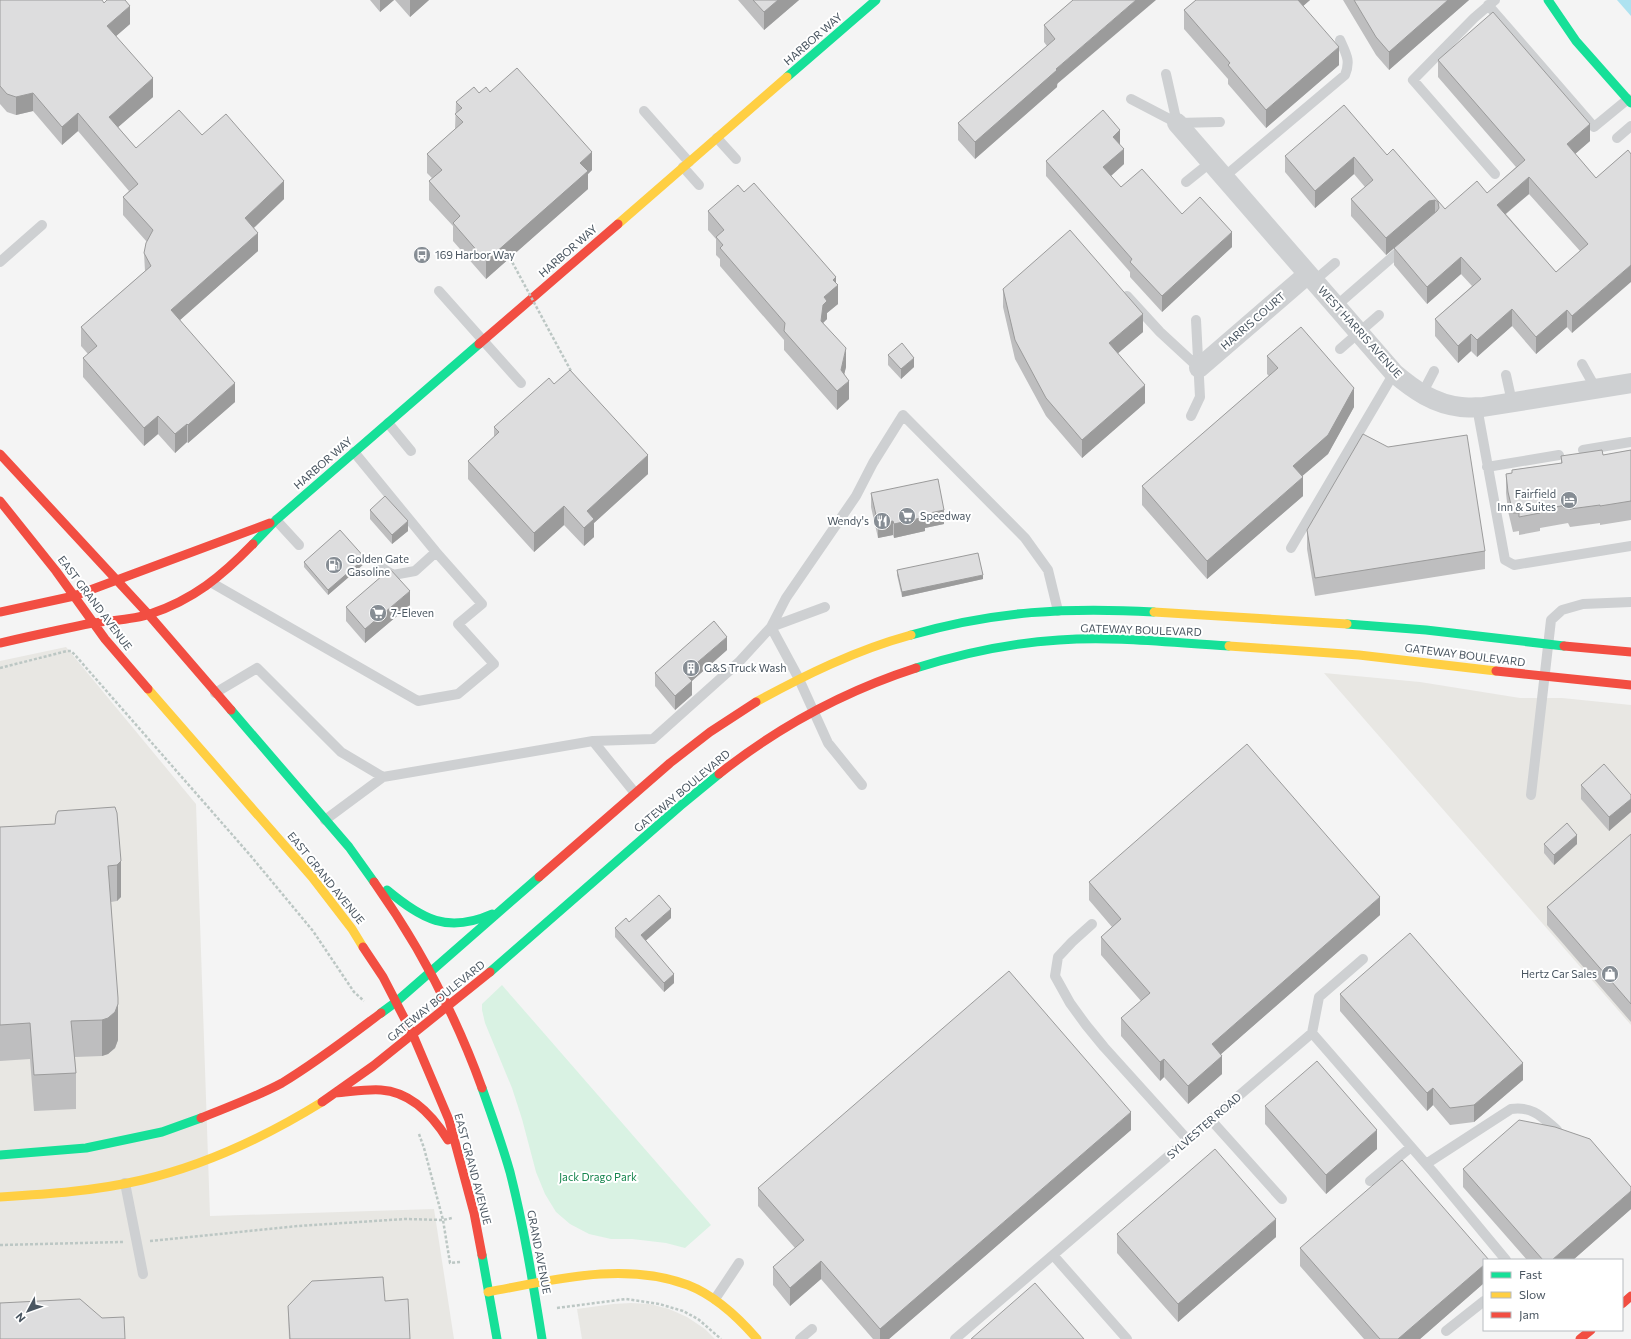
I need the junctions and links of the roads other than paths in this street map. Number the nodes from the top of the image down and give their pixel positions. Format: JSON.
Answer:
{"nodes":[{"id":1,"x":876,"y":0,"type":"edge"},
{"id":2,"x":1548,"y":0,"type":"edge"},
{"id":3,"x":1492,"y":3,"type":"edge"},
{"id":4,"x":1340,"y":40,"type":"dead end"},
{"id":5,"x":1166,"y":74,"type":"dead end"},
{"id":6,"x":1131,"y":99,"type":"dead end"},
{"id":7,"x":1629,"y":101,"type":"edge"},
{"id":8,"x":644,"y":111,"type":"dead end"},
{"id":9,"x":1220,"y":122,"type":"dead end"},
{"id":10,"x":1177,"y":124,"type":"junction"},
{"id":11,"x":1631,"y":126,"type":"edge"},
{"id":12,"x":717,"y":138,"type":"junction"},
{"id":13,"x":1617,"y":138,"type":"dead end"},
{"id":14,"x":736,"y":159,"type":"dead end"},
{"id":15,"x":1211,"y":162,"type":"junction"},
{"id":16,"x":686,"y":165,"type":"junction"},
{"id":17,"x":1495,"y":174,"type":"dead end"},
{"id":18,"x":1224,"y":177,"type":"junction"},
{"id":19,"x":1186,"y":182,"type":"dead end"},
{"id":20,"x":699,"y":185,"type":"dead end"},
{"id":21,"x":42,"y":225,"type":"dead end"},
{"id":22,"x":1414,"y":239,"type":"edge"},
{"id":23,"x":0,"y":262,"type":"edge"},
{"id":24,"x":1335,"y":263,"type":"dead end"},
{"id":25,"x":1311,"y":277,"type":"junction"},
{"id":26,"x":1118,"y":286,"type":"edge"},
{"id":27,"x":439,"y":291,"type":"dead end"},
{"id":28,"x":1336,"y":306,"type":"junction"},
{"id":29,"x":1379,"y":315,"type":"dead end"},
{"id":30,"x":1196,"y":320,"type":"dead end"},
{"id":31,"x":1359,"y":332,"type":"junction"},
{"id":32,"x":483,"y":341,"type":"junction"},
{"id":33,"x":1340,"y":349,"type":"dead end"},
{"id":34,"x":1582,"y":364,"type":"dead end"},
{"id":35,"x":1199,"y":368,"type":"junction"},
{"id":36,"x":1434,"y":371,"type":"dead end"},
{"id":37,"x":1394,"y":373,"type":"junction"},
{"id":38,"x":1506,"y":375,"type":"dead end"},
{"id":39,"x":521,"y":383,"type":"dead end"},
{"id":40,"x":1631,"y":383,"type":"edge"},
{"id":41,"x":1596,"y":389,"type":"junction"},
{"id":42,"x":1422,"y":394,"type":"junction"},
{"id":43,"x":1512,"y":402,"type":"junction"},
{"id":44,"x":1476,"y":407,"type":"junction"},
{"id":45,"x":1191,"y":416,"type":"dead end"},
{"id":46,"x":388,"y":423,"type":"junction"},
{"id":47,"x":1631,"y":442,"type":"edge"},
{"id":48,"x":1584,"y":450,"type":"dead end"},
{"id":49,"x":412,"y":451,"type":"dead end"},
{"id":50,"x":354,"y":452,"type":"junction"},
{"id":51,"x":0,"y":454,"type":"edge"},
{"id":52,"x":1559,"y":454,"type":"dead end"},
{"id":53,"x":1488,"y":467,"type":"junction"},
{"id":54,"x":0,"y":501,"type":"edge"},
{"id":55,"x":276,"y":520,"type":"junction"},
{"id":56,"x":299,"y":545,"type":"dead end"},
{"id":57,"x":1631,"y":546,"type":"edge"},
{"id":58,"x":1291,"y":548,"type":"dead end"},
{"id":59,"x":436,"y":552,"type":"junction"},
{"id":60,"x":379,"y":566,"type":"dead end"},
{"id":61,"x":117,"y":580,"type":"junction"},
{"id":62,"x":212,"y":583,"type":"junction"},
{"id":63,"x":74,"y":596,"type":"junction"},
{"id":64,"x":1631,"y":602,"type":"edge"},
{"id":65,"x":825,"y":607,"type":"dead end"},
{"id":66,"x":1058,"y":611,"type":"junction"},
{"id":67,"x":0,"y":612,"type":"edge"},
{"id":68,"x":149,"y":615,"type":"junction"},
{"id":69,"x":94,"y":623,"type":"junction"},
{"id":70,"x":771,"y":627,"type":"junction"},
{"id":71,"x":0,"y":643,"type":"edge"},
{"id":72,"x":1548,"y":644,"type":"junction"},
{"id":73,"x":1631,"y":652,"type":"edge"},
{"id":74,"x":798,"y":677,"type":"junction"},
{"id":75,"x":1545,"y":678,"type":"junction"},
{"id":76,"x":1631,"y":685,"type":"edge"},
{"id":77,"x":216,"y":693,"type":"junction"},
{"id":78,"x":813,"y":712,"type":"junction"},
{"id":79,"x":593,"y":742,"type":"junction"},
{"id":80,"x":383,"y":777,"type":"junction"},
{"id":81,"x":862,"y":785,"type":"dead end"},
{"id":82,"x":635,"y":793,"type":"junction"},
{"id":83,"x":1531,"y":795,"type":"dead end"},
{"id":84,"x":325,"y":820,"type":"junction"},
{"id":85,"x":370,"y":875,"type":"junction"},
{"id":86,"x":510,"y":902,"type":"junction"},
{"id":87,"x":1092,"y":924,"type":"dead end"},
{"id":88,"x":1363,"y":959,"type":"dead end"},
{"id":89,"x":429,"y":974,"type":"junction"},
{"id":90,"x":396,"y":1002,"type":"junction"},
{"id":91,"x":447,"y":1009,"type":"junction"},
{"id":92,"x":1312,"y":1033,"type":"junction"},
{"id":93,"x":414,"y":1035,"type":"junction"},
{"id":94,"x":335,"y":1093,"type":"junction"},
{"id":95,"x":1211,"y":1120,"type":"junction"},
{"id":96,"x":1557,"y":1130,"type":"edge"},
{"id":97,"x":1188,"y":1140,"type":"junction"},
{"id":98,"x":1411,"y":1146,"type":"junction"},
{"id":99,"x":0,"y":1155,"type":"edge"},
{"id":100,"x":460,"y":1162,"type":"junction"},
{"id":101,"x":1426,"y":1164,"type":"junction"},
{"id":102,"x":1370,"y":1181,"type":"dead end"},
{"id":103,"x":125,"y":1184,"type":"junction"},
{"id":104,"x":0,"y":1198,"type":"edge"},
{"id":105,"x":1282,"y":1199,"type":"dead end"},
{"id":106,"x":1054,"y":1255,"type":"junction"},
{"id":107,"x":1505,"y":1259,"type":"edge"},
{"id":108,"x":739,"y":1263,"type":"dead end"},
{"id":109,"x":143,"y":1274,"type":"dead end"},
{"id":110,"x":534,"y":1285,"type":"junction"},
{"id":111,"x":488,"y":1292,"type":"junction"},
{"id":112,"x":1631,"y":1296,"type":"edge"},
{"id":113,"x":715,"y":1299,"type":"junction"},
{"id":114,"x":1483,"y":1302,"type":"edge"},
{"id":115,"x":1623,"y":1303,"type":"edge"},
{"id":116,"x":812,"y":1329,"type":"dead end"},
{"id":117,"x":1446,"y":1331,"type":"dead end"},
{"id":118,"x":1589,"y":1331,"type":"edge"},
{"id":119,"x":496,"y":1339,"type":"edge"},
{"id":120,"x":542,"y":1339,"type":"edge"},
{"id":121,"x":757,"y":1339,"type":"edge"},
{"id":122,"x":800,"y":1339,"type":"edge"},
{"id":123,"x":955,"y":1339,"type":"edge"},
{"id":124,"x":1127,"y":1339,"type":"edge"},
{"id":125,"x":1580,"y":1339,"type":"edge"}],
"edges":[{"from":1,"to":12,"type":"main road","name":"HARBOR WAY"},
{"from":2,"to":7,"type":"main road"},
{"from":3,"to":7,"type":"lane"},
{"from":3,"to":17,"type":"lane"},
{"from":4,"to":18,"type":"lane"},
{"from":5,"to":10,"type":"lane"},
{"from":6,"to":10,"type":"lane"},
{"from":8,"to":16,"type":"lane"},
{"from":9,"to":10,"type":"lane"},
{"from":10,"to":15,"type":"street","name":"WEST HARRIS AVENUE"},
{"from":11,"to":13,"type":"lane"},
{"from":12,"to":14,"type":"lane"},
{"from":12,"to":16,"type":"main road","name":"HARBOR WAY"},
{"from":15,"to":18,"type":"street","name":"WEST HARRIS AVENUE"},
{"from":15,"to":19,"type":"lane"},
{"from":16,"to":20,"type":"lane"},
{"from":16,"to":32,"type":"main road","name":"HARBOR WAY"},
{"from":18,"to":25,"type":"street","name":"WEST HARRIS AVENUE"},
{"from":21,"to":23,"type":"lane"},
{"from":22,"to":28,"type":"lane"},
{"from":24,"to":25,"type":"lane"},
{"from":25,"to":28,"type":"street","name":"WEST HARRIS AVENUE"},
{"from":25,"to":35,"type":"street","name":"HARRIS COURT"},
{"from":26,"to":35,"type":"lane"},
{"from":27,"to":32,"type":"lane"},
{"from":28,"to":31,"type":"street","name":"WEST HARRIS AVENUE"},
{"from":29,"to":31,"type":"lane"},
{"from":30,"to":35,"type":"lane"},
{"from":31,"to":33,"type":"lane"},
{"from":31,"to":37,"type":"street","name":"WEST HARRIS AVENUE"},
{"from":32,"to":39,"type":"lane"},
{"from":32,"to":46,"type":"main road","name":"HARBOR WAY"},
{"from":34,"to":41,"type":"lane"},
{"from":35,"to":45,"type":"lane"},
{"from":36,"to":42,"type":"lane"},
{"from":37,"to":42,"type":"street","name":"WEST HARRIS AVENUE"},
{"from":37,"to":58,"type":"lane"},
{"from":38,"to":43,"type":"lane"},
{"from":40,"to":41,"type":"street","name":"WEST HARRIS AVENUE"},
{"from":41,"to":43,"type":"street","name":"WEST HARRIS AVENUE"},
{"from":42,"to":44,"type":"street","name":"WEST HARRIS AVENUE"},
{"from":43,"to":44,"type":"street","name":"WEST HARRIS AVENUE"},
{"from":44,"to":53,"type":"lane"},
{"from":46,"to":49,"type":"lane"},
{"from":46,"to":50,"type":"main road","name":"HARBOR WAY"},
{"from":47,"to":48,"type":"lane"},
{"from":50,"to":55,"type":"main road","name":"HARBOR WAY"},
{"from":50,"to":59,"type":"lane"},
{"from":51,"to":61,"type":"main road"},
{"from":52,"to":53,"type":"lane"},
{"from":53,"to":57,"type":"lane"},
{"from":54,"to":63,"type":"main road","name":"EAST GRAND AVENUE"},
{"from":55,"to":56,"type":"lane"},
{"from":55,"to":61,"type":"main road","name":"HARBOR WAY"},
{"from":55,"to":62,"type":"main road","name":"HARBOR WAY"},
{"from":59,"to":60,"type":"lane"},
{"from":59,"to":62,"type":"lane"},
{"from":61,"to":63,"type":"main road","name":"HARBOR WAY"},
{"from":61,"to":68,"type":"main road"},
{"from":62,"to":68,"type":"main road","name":"HARBOR WAY"},
{"from":63,"to":67,"type":"main road","name":"HARBOR WAY"},
{"from":63,"to":69,"type":"main road","name":"EAST GRAND AVENUE"},
{"from":64,"to":72,"type":"lane"},
{"from":65,"to":70,"type":"lane"},
{"from":66,"to":70,"type":"lane"},
{"from":66,"to":72,"type":"main road","name":"GATEWAY BOULEVARD"},
{"from":66,"to":74,"type":"main road","name":"GATEWAY BOULEVARD"},
{"from":68,"to":69,"type":"main road","name":"HARBOR WAY"},
{"from":68,"to":77,"type":"main road"},
{"from":69,"to":71,"type":"main road","name":"HARBOR WAY"},
{"from":69,"to":90,"type":"main road","name":"EAST GRAND AVENUE"},
{"from":70,"to":74,"type":"lane"},
{"from":70,"to":79,"type":"lane"},
{"from":72,"to":73,"type":"main road","name":"GATEWAY BOULEVARD"},
{"from":72,"to":75,"type":"lane"},
{"from":74,"to":78,"type":"lane"},
{"from":74,"to":82,"type":"main road","name":"GATEWAY BOULEVARD"},
{"from":75,"to":76,"type":"main road","name":"GATEWAY BOULEVARD"},
{"from":75,"to":78,"type":"main road","name":"GATEWAY BOULEVARD"},
{"from":75,"to":83,"type":"lane"},
{"from":77,"to":80,"type":"lane"},
{"from":77,"to":84,"type":"main road"},
{"from":78,"to":81,"type":"lane"},
{"from":78,"to":91,"type":"main road","name":"GATEWAY BOULEVARD"},
{"from":79,"to":80,"type":"lane"},
{"from":79,"to":82,"type":"lane"},
{"from":80,"to":84,"type":"lane"},
{"from":82,"to":86,"type":"main road","name":"GATEWAY BOULEVARD"},
{"from":84,"to":85,"type":"main road"},
{"from":85,"to":86,"type":"main road"},
{"from":85,"to":89,"type":"main road"},
{"from":86,"to":89,"type":"main road","name":"GATEWAY BOULEVARD"},
{"from":87,"to":97,"type":"lane"},
{"from":88,"to":92,"type":"lane"},
{"from":89,"to":90,"type":"main road","name":"GATEWAY BOULEVARD"},
{"from":89,"to":91,"type":"main road"},
{"from":90,"to":93,"type":"main road","name":"EAST GRAND AVENUE"},
{"from":90,"to":99,"type":"main road","name":"GATEWAY BOULEVARD"},
{"from":91,"to":93,"type":"main road","name":"GATEWAY BOULEVARD"},
{"from":91,"to":110,"type":"main road","name":"GRAND AVENUE"},
{"from":92,"to":95,"type":"lane","name":"SYLVESTER ROAD"},
{"from":92,"to":98,"type":"lane"},
{"from":93,"to":94,"type":"main road","name":"GATEWAY BOULEVARD"},
{"from":93,"to":100,"type":"main road","name":"EAST GRAND AVENUE"},
{"from":94,"to":100,"type":"main road"},
{"from":94,"to":103,"type":"main road","name":"GATEWAY BOULEVARD"},
{"from":95,"to":97,"type":"lane","name":"SYLVESTER ROAD"},
{"from":95,"to":105,"type":"lane"},
{"from":96,"to":101,"type":"lane"},
{"from":97,"to":106,"type":"lane","name":"SYLVESTER ROAD"},
{"from":98,"to":101,"type":"lane"},
{"from":98,"to":102,"type":"lane"},
{"from":100,"to":111,"type":"main road","name":"EAST GRAND AVENUE"},
{"from":101,"to":107,"type":"lane"},
{"from":103,"to":104,"type":"main road","name":"GATEWAY BOULEVARD"},
{"from":103,"to":109,"type":"lane"},
{"from":106,"to":123,"type":"lane","name":"SYLVESTER ROAD"},
{"from":106,"to":124,"type":"lane"},
{"from":108,"to":113,"type":"lane"},
{"from":110,"to":111,"type":"main road"},
{"from":110,"to":113,"type":"main road"},
{"from":110,"to":120,"type":"main road","name":"GRAND AVENUE"},
{"from":111,"to":119,"type":"main road"},
{"from":112,"to":115,"type":"main road"},
{"from":113,"to":121,"type":"main road"},
{"from":114,"to":117,"type":"lane"},
{"from":116,"to":122,"type":"lane"},
{"from":118,"to":125,"type":"main road"}]}
